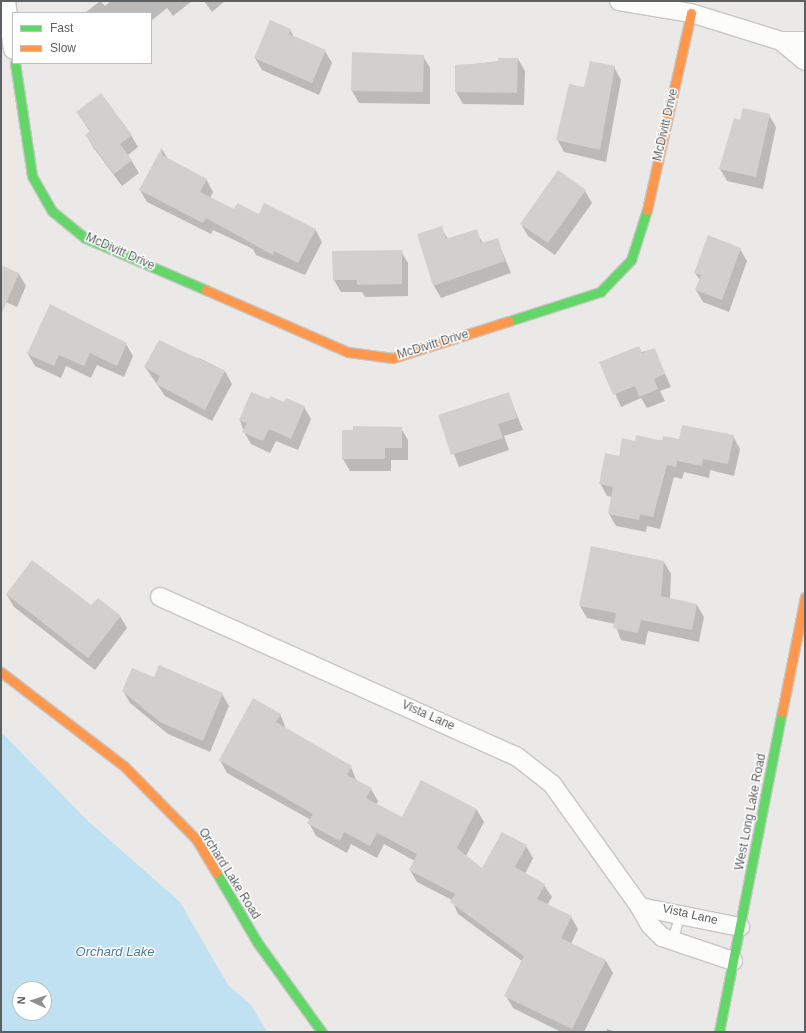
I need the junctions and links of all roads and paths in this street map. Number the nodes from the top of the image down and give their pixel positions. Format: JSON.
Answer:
{"nodes":[{"id":1,"x":6,"y":1,"type":"edge"},
{"id":2,"x":619,"y":1,"type":"edge"},
{"id":3,"x":691,"y":13,"type":"junction"},
{"id":4,"x":781,"y":41,"type":"junction"},
{"id":5,"x":805,"y":41,"type":"edge"},
{"id":6,"x":12,"y":43,"type":"edge"},
{"id":7,"x":805,"y":61,"type":"edge"},
{"id":8,"x":15,"y":64,"type":"edge"},
{"id":9,"x":160,"y":597,"type":"dead end"},
{"id":10,"x":805,"y":597,"type":"edge"},
{"id":11,"x":1,"y":672,"type":"edge"},
{"id":12,"x":640,"y":907,"type":"junction"},
{"id":13,"x":680,"y":913,"type":"junction"},
{"id":14,"x":740,"y":927,"type":"junction"},
{"id":15,"x":672,"y":942,"type":"junction"},
{"id":16,"x":733,"y":961,"type":"junction"},
{"id":17,"x":322,"y":1032,"type":"edge"},
{"id":18,"x":719,"y":1032,"type":"edge"}],
"edges":[{"from":1,"to":6,"type":"street"},
{"from":2,"to":3,"type":"street"},
{"from":3,"to":4,"type":"street"},
{"from":3,"to":8,"type":"street","name":"McDivitt Drive"},
{"from":4,"to":5,"type":"street"},
{"from":4,"to":7,"type":"street"},
{"from":9,"to":12,"type":"street","name":"Vista Lane"},
{"from":10,"to":14,"type":"street","name":"West Long Lake Road"},
{"from":11,"to":17,"type":"street","name":"Orchard Lake Road"},
{"from":12,"to":13,"type":"street","name":"Vista Lane"},
{"from":12,"to":15,"type":"street","name":"Vista Lane"},
{"from":13,"to":14,"type":"street","name":"Vista Lane"},
{"from":13,"to":15,"type":"lane"},
{"from":14,"to":16,"type":"street","name":"West Long Lake Road"},
{"from":15,"to":16,"type":"street","name":"Vista Lane"},
{"from":16,"to":18,"type":"street","name":"West Long Lake Road"}]}
